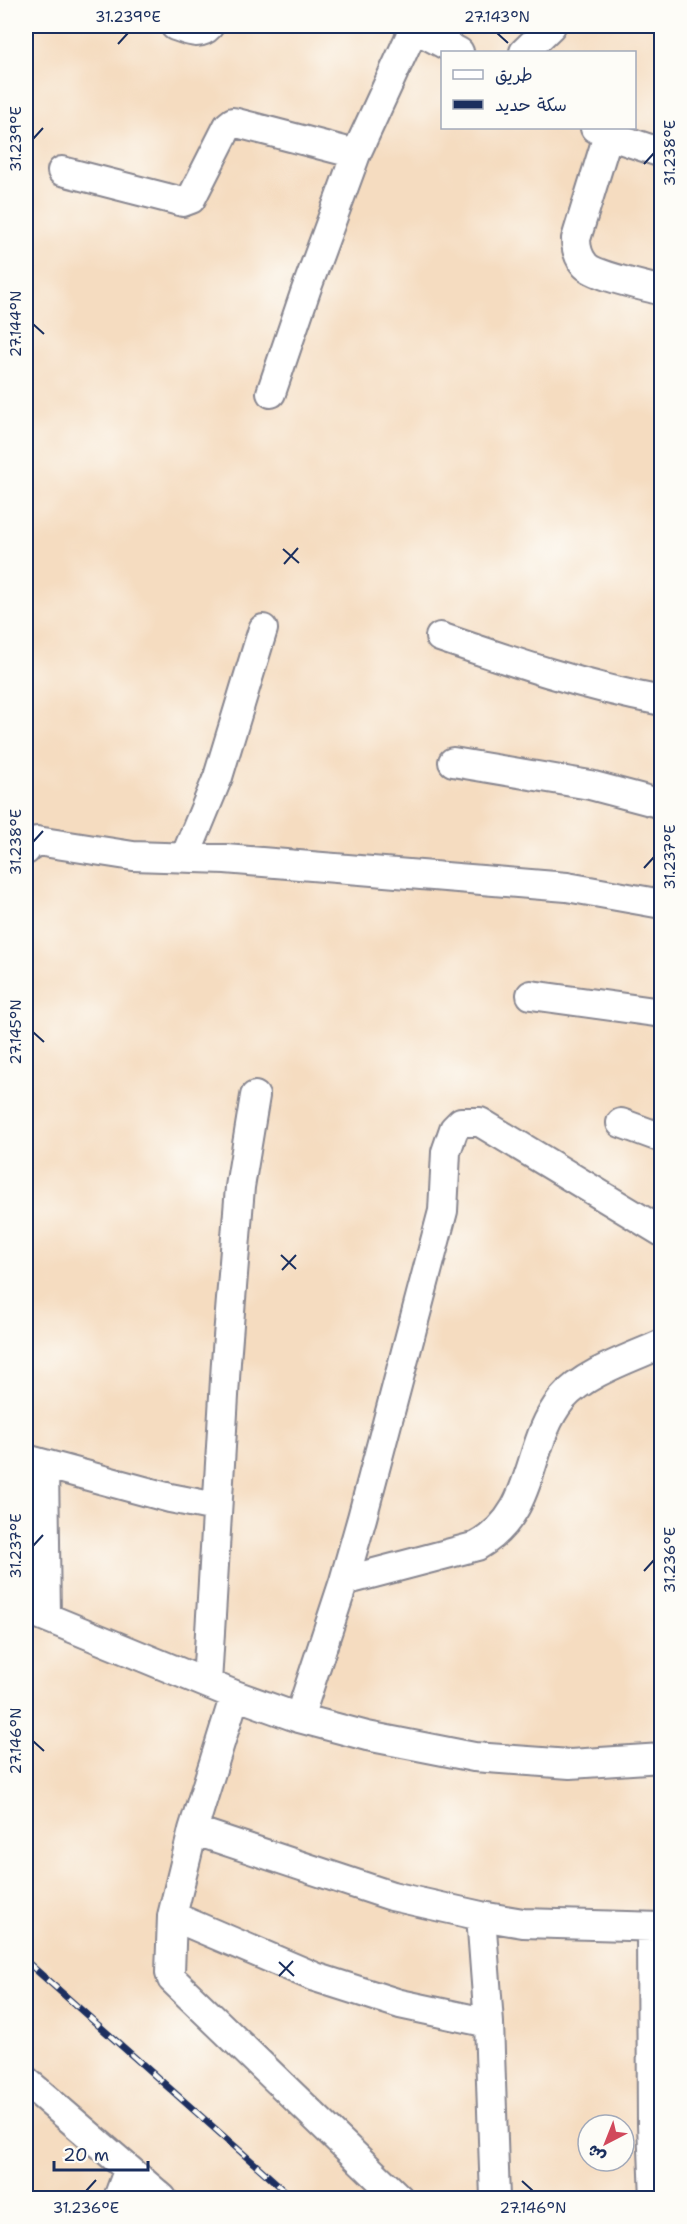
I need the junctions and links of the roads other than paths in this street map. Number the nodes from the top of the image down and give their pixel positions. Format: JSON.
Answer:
{"nodes":[{"id":1,"x":175,"y":26,"type":"edge"},
{"id":2,"x":209,"y":26,"type":"edge"},
{"id":3,"x":551,"y":26,"type":"edge"},
{"id":4,"x":415,"y":27,"type":"edge"},
{"id":5,"x":457,"y":51,"type":"edge"},
{"id":6,"x":525,"y":51,"type":"edge"},
{"id":7,"x":601,"y":131,"type":"edge"},
{"id":8,"x":662,"y":153,"type":"edge"},
{"id":9,"x":356,"y":154,"type":"junction"},
{"id":10,"x":62,"y":171,"type":"dead end"},
{"id":11,"x":662,"y":291,"type":"edge"},
{"id":12,"x":271,"y":393,"type":"dead end"},
{"id":13,"x":263,"y":629,"type":"dead end"},
{"id":14,"x":440,"y":637,"type":"dead end"},
{"id":15,"x":662,"y":701,"type":"edge"},
{"id":16,"x":453,"y":762,"type":"dead end"},
{"id":17,"x":662,"y":804,"type":"edge"},
{"id":18,"x":26,"y":850,"type":"edge"},
{"id":19,"x":185,"y":857,"type":"junction"},
{"id":20,"x":662,"y":904,"type":"edge"},
{"id":21,"x":531,"y":995,"type":"dead end"},
{"id":22,"x":662,"y":1013,"type":"edge"},
{"id":23,"x":255,"y":1096,"type":"dead end"},
{"id":24,"x":621,"y":1123,"type":"dead end"},
{"id":25,"x":662,"y":1138,"type":"edge"},
{"id":26,"x":662,"y":1232,"type":"edge"},
{"id":27,"x":662,"y":1344,"type":"edge"},
{"id":28,"x":35,"y":1462,"type":"edge"},
{"id":29,"x":216,"y":1507,"type":"junction"},
{"id":30,"x":344,"y":1581,"type":"junction"},
{"id":31,"x":36,"y":1613,"type":"edge"},
{"id":32,"x":207,"y":1683,"type":"junction"},
{"id":33,"x":235,"y":1695,"type":"junction"},
{"id":34,"x":299,"y":1718,"type":"junction"},
{"id":35,"x":662,"y":1758,"type":"edge"},
{"id":36,"x":193,"y":1830,"type":"junction"},
{"id":37,"x":172,"y":1916,"type":"junction"},
{"id":38,"x":481,"y":1916,"type":"junction"},
{"id":39,"x":656,"y":1928,"type":"edge"},
{"id":40,"x":489,"y":2023,"type":"junction"},
{"id":41,"x":26,"y":2081,"type":"edge"},
{"id":42,"x":128,"y":2171,"type":"junction"},
{"id":43,"x":118,"y":2199,"type":"edge"},
{"id":44,"x":162,"y":2199,"type":"edge"},
{"id":45,"x":399,"y":2199,"type":"edge"},
{"id":46,"x":495,"y":2199,"type":"edge"},
{"id":47,"x":655,"y":2199,"type":"edge"}],
"edges":[{"from":1,"to":2,"type":"street"},
{"from":3,"to":6,"type":"street"},
{"from":4,"to":5,"type":"street"},
{"from":4,"to":9,"type":"street"},
{"from":7,"to":8,"type":"street"},
{"from":7,"to":11,"type":"street"},
{"from":9,"to":10,"type":"street"},
{"from":9,"to":12,"type":"street"},
{"from":13,"to":19,"type":"street"},
{"from":14,"to":15,"type":"street"},
{"from":16,"to":17,"type":"street"},
{"from":18,"to":19,"type":"street"},
{"from":19,"to":20,"type":"street"},
{"from":21,"to":22,"type":"street"},
{"from":23,"to":29,"type":"street"},
{"from":24,"to":25,"type":"street"},
{"from":26,"to":30,"type":"street"},
{"from":27,"to":30,"type":"street"},
{"from":28,"to":29,"type":"street"},
{"from":28,"to":31,"type":"street"},
{"from":29,"to":32,"type":"street"},
{"from":30,"to":34,"type":"street"},
{"from":31,"to":32,"type":"street"},
{"from":32,"to":33,"type":"street"},
{"from":33,"to":34,"type":"street"},
{"from":33,"to":36,"type":"street"},
{"from":34,"to":35,"type":"street"},
{"from":36,"to":37,"type":"street"},
{"from":36,"to":38,"type":"street"},
{"from":37,"to":40,"type":"street"},
{"from":37,"to":45,"type":"street"},
{"from":38,"to":39,"type":"street"},
{"from":38,"to":40,"type":"street"},
{"from":39,"to":47,"type":"street"},
{"from":40,"to":46,"type":"street"},
{"from":41,"to":42,"type":"street"},
{"from":42,"to":43,"type":"street"},
{"from":42,"to":44,"type":"street"}]}
